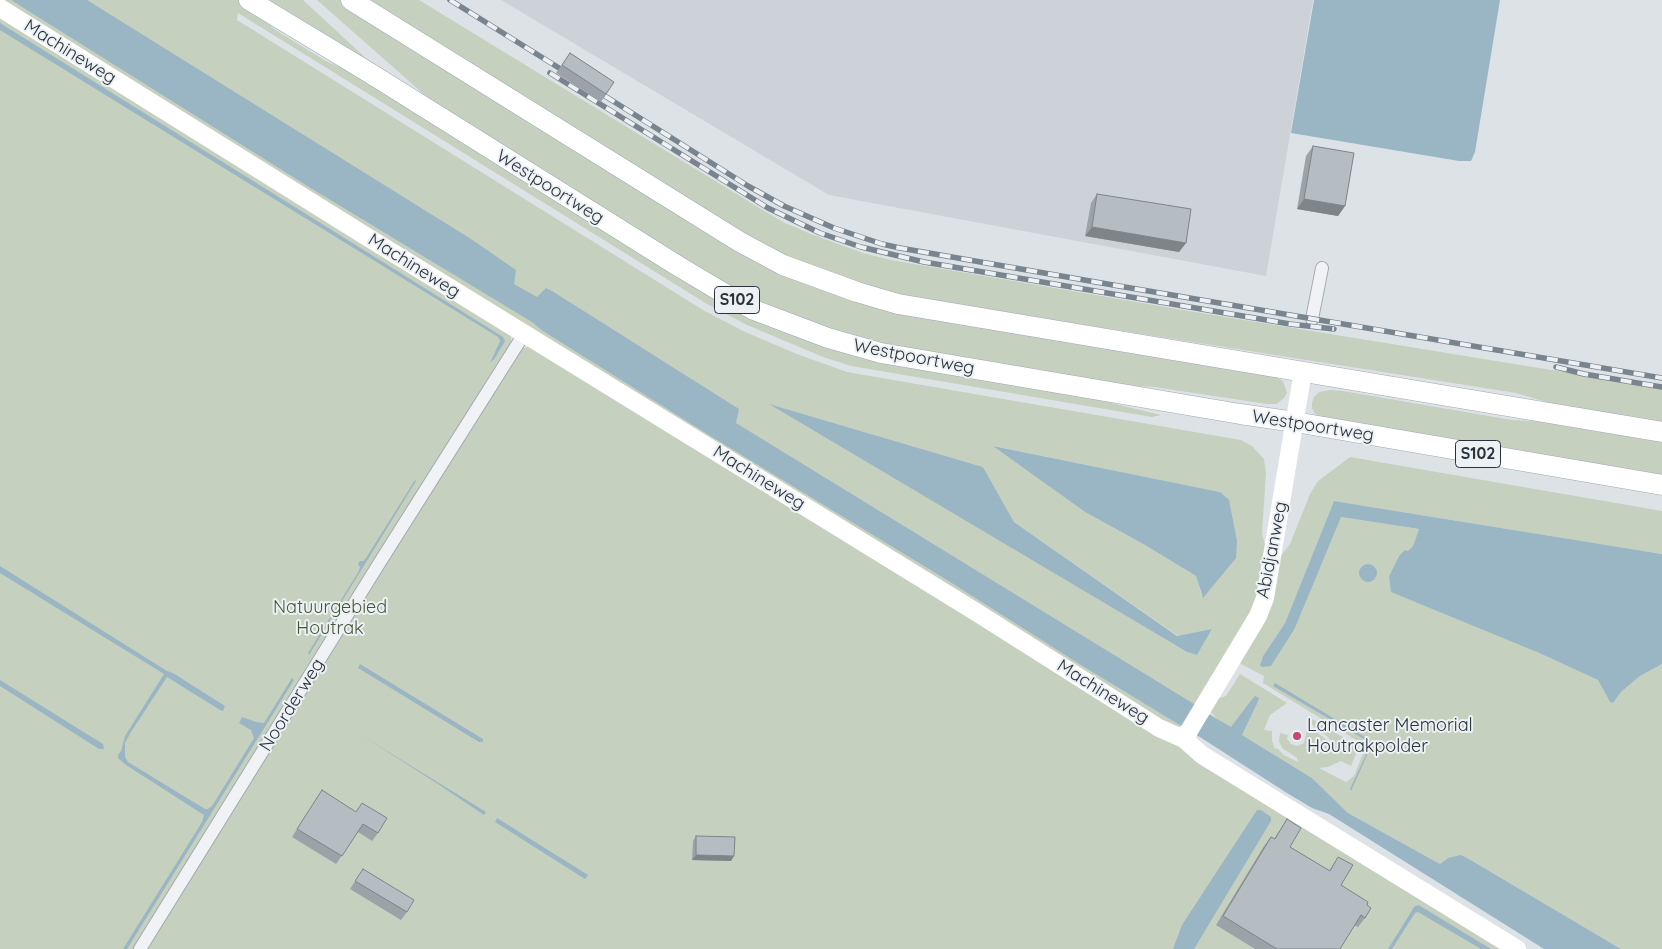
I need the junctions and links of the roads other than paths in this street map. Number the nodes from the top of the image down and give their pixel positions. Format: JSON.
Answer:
{"nodes":[{"id":1,"x":249,"y":0,"type":"edge"},
{"id":2,"x":351,"y":0,"type":"edge"},
{"id":3,"x":0,"y":8,"type":"edge"},
{"id":4,"x":1322,"y":268,"type":"dead end"},
{"id":5,"x":1312,"y":319,"type":"dead end"},
{"id":6,"x":524,"y":334,"type":"junction"},
{"id":7,"x":1303,"y":371,"type":"junction"},
{"id":8,"x":1294,"y":422,"type":"junction"},
{"id":9,"x":1662,"y":432,"type":"edge"},
{"id":10,"x":1662,"y":485,"type":"edge"},
{"id":11,"x":1186,"y":736,"type":"junction"},
{"id":12,"x":140,"y":949,"type":"edge"},
{"id":13,"x":1517,"y":949,"type":"edge"}],
"edges":[{"from":1,"to":8,"type":"main road","name":"Westpoortweg","number":"S102"},
{"from":2,"to":7,"type":"main road"},
{"from":3,"to":6,"type":"street","name":"Machineweg"},
{"from":4,"to":5,"type":"street"},
{"from":6,"to":11,"type":"street","name":"Machineweg"},
{"from":6,"to":12,"type":"street","name":"Noorderweg"},
{"from":7,"to":8,"type":"street","name":"Abidjanweg"},
{"from":7,"to":9,"type":"main road"},
{"from":8,"to":10,"type":"main road","name":"Westpoortweg","number":"S102"},
{"from":8,"to":11,"type":"street","name":"Abidjanweg"},
{"from":11,"to":13,"type":"street","name":"Machineweg"}]}
